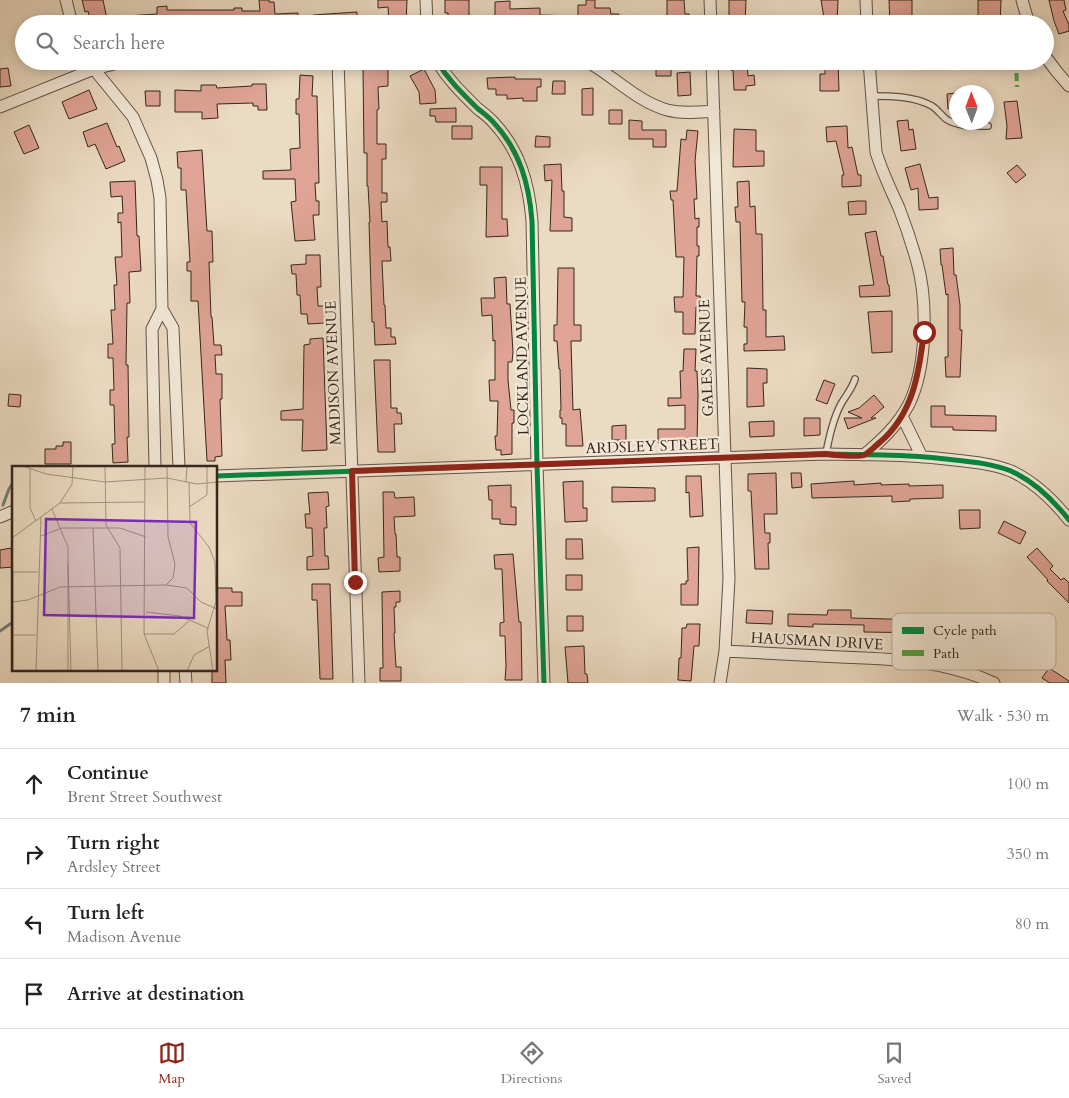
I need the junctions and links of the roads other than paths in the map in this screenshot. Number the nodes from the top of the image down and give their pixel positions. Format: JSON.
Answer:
{"nodes":[{"id":1,"x":66,"y":0,"type":"edge"},
{"id":2,"x":426,"y":0,"type":"edge"},
{"id":3,"x":710,"y":0,"type":"edge"},
{"id":4,"x":866,"y":0,"type":"edge"},
{"id":5,"x":1022,"y":0,"type":"edge"},
{"id":6,"x":70,"y":15,"type":"edge"},
{"id":7,"x":427,"y":15,"type":"edge"},
{"id":8,"x":711,"y":15,"type":"edge"},
{"id":9,"x":867,"y":15,"type":"edge"},
{"id":10,"x":1027,"y":15,"type":"edge"},
{"id":11,"x":1054,"y":68,"type":"edge"},
{"id":12,"x":81,"y":70,"type":"edge"},
{"id":13,"x":96,"y":70,"type":"edge"},
{"id":14,"x":338,"y":70,"type":"edge"},
{"id":15,"x":443,"y":70,"type":"edge"},
{"id":16,"x":599,"y":70,"type":"edge"},
{"id":17,"x":712,"y":70,"type":"edge"},
{"id":18,"x":869,"y":70,"type":"edge"},
{"id":19,"x":1069,"y":86,"type":"edge"},
{"id":20,"x":871,"y":96,"type":"junction"},
{"id":21,"x":0,"y":107,"type":"edge"},
{"id":22,"x":714,"y":111,"type":"junction"},
{"id":23,"x":949,"y":121,"type":"edge"},
{"id":24,"x":162,"y":309,"type":"junction"},
{"id":25,"x":855,"y":379,"type":"dead end"},
{"id":26,"x":902,"y":416,"type":"junction"},
{"id":27,"x":826,"y":454,"type":"junction"},
{"id":28,"x":864,"y":455,"type":"junction"},
{"id":29,"x":922,"y":456,"type":"junction"},
{"id":30,"x":724,"y":458,"type":"junction"},
{"id":31,"x":537,"y":464,"type":"junction"},
{"id":32,"x":155,"y":466,"type":"edge"},
{"id":33,"x":179,"y":466,"type":"edge"},
{"id":34,"x":352,"y":471,"type":"junction"},
{"id":35,"x":218,"y":476,"type":"edge"},
{"id":36,"x":12,"y":512,"type":"edge"},
{"id":37,"x":0,"y":517,"type":"edge"},
{"id":38,"x":1069,"y":520,"type":"edge"},
{"id":39,"x":725,"y":652,"type":"junction"},
{"id":40,"x":892,"y":660,"type":"edge"},
{"id":41,"x":164,"y":670,"type":"edge"},
{"id":42,"x":185,"y":670,"type":"edge"},
{"id":43,"x":961,"y":670,"type":"edge"},
{"id":44,"x":164,"y":683,"type":"edge"},
{"id":45,"x":186,"y":683,"type":"edge"},
{"id":46,"x":359,"y":683,"type":"edge"},
{"id":47,"x":544,"y":683,"type":"edge"},
{"id":48,"x":720,"y":683,"type":"edge"},
{"id":49,"x":994,"y":683,"type":"edge"}],
"edges":[{"from":1,"to":6,"type":"street"},
{"from":2,"to":7,"type":"street"},
{"from":3,"to":8,"type":"street"},
{"from":4,"to":9,"type":"street"},
{"from":5,"to":10,"type":"street"},
{"from":11,"to":19,"type":"street"},
{"from":12,"to":21,"type":"street"},
{"from":13,"to":24,"type":"street"},
{"from":14,"to":34,"type":"street","name":"MADISON AVENUE"},
{"from":15,"to":31,"type":"street","name":"LOCKLAND AVENUE"},
{"from":16,"to":22,"type":"street"},
{"from":17,"to":22,"type":"street","name":"GALES AVENUE"},
{"from":18,"to":20,"type":"street"},
{"from":20,"to":23,"type":"lane"},
{"from":20,"to":26,"type":"street"},
{"from":22,"to":30,"type":"street","name":"GALES AVENUE"},
{"from":24,"to":32,"type":"street"},
{"from":24,"to":33,"type":"street"},
{"from":25,"to":27,"type":"lane"},
{"from":26,"to":28,"type":"street"},
{"from":26,"to":29,"type":"street"},
{"from":27,"to":28,"type":"street","name":"ARDSLEY STREET"},
{"from":27,"to":30,"type":"street","name":"ARDSLEY STREET"},
{"from":28,"to":29,"type":"street","name":"ARDSLEY STREET"},
{"from":29,"to":38,"type":"street","name":"ARDSLEY STREET"},
{"from":30,"to":31,"type":"street","name":"ARDSLEY STREET"},
{"from":30,"to":39,"type":"street","name":"GALES AVENUE"},
{"from":31,"to":34,"type":"street","name":"ARDSLEY STREET"},
{"from":31,"to":47,"type":"street","name":"LOCKLAND AVENUE"},
{"from":34,"to":35,"type":"street","name":"ARDSLEY STREET"},
{"from":34,"to":46,"type":"street","name":"MADISON AVENUE"},
{"from":36,"to":37,"type":"street"},
{"from":39,"to":40,"type":"street","name":"HAUSMAN DRIVE"},
{"from":39,"to":48,"type":"street","name":"GALES AVENUE"},
{"from":41,"to":44,"type":"street"},
{"from":42,"to":45,"type":"street"},
{"from":43,"to":49,"type":"street","name":"HAUSMAN DRIVE"}]}
